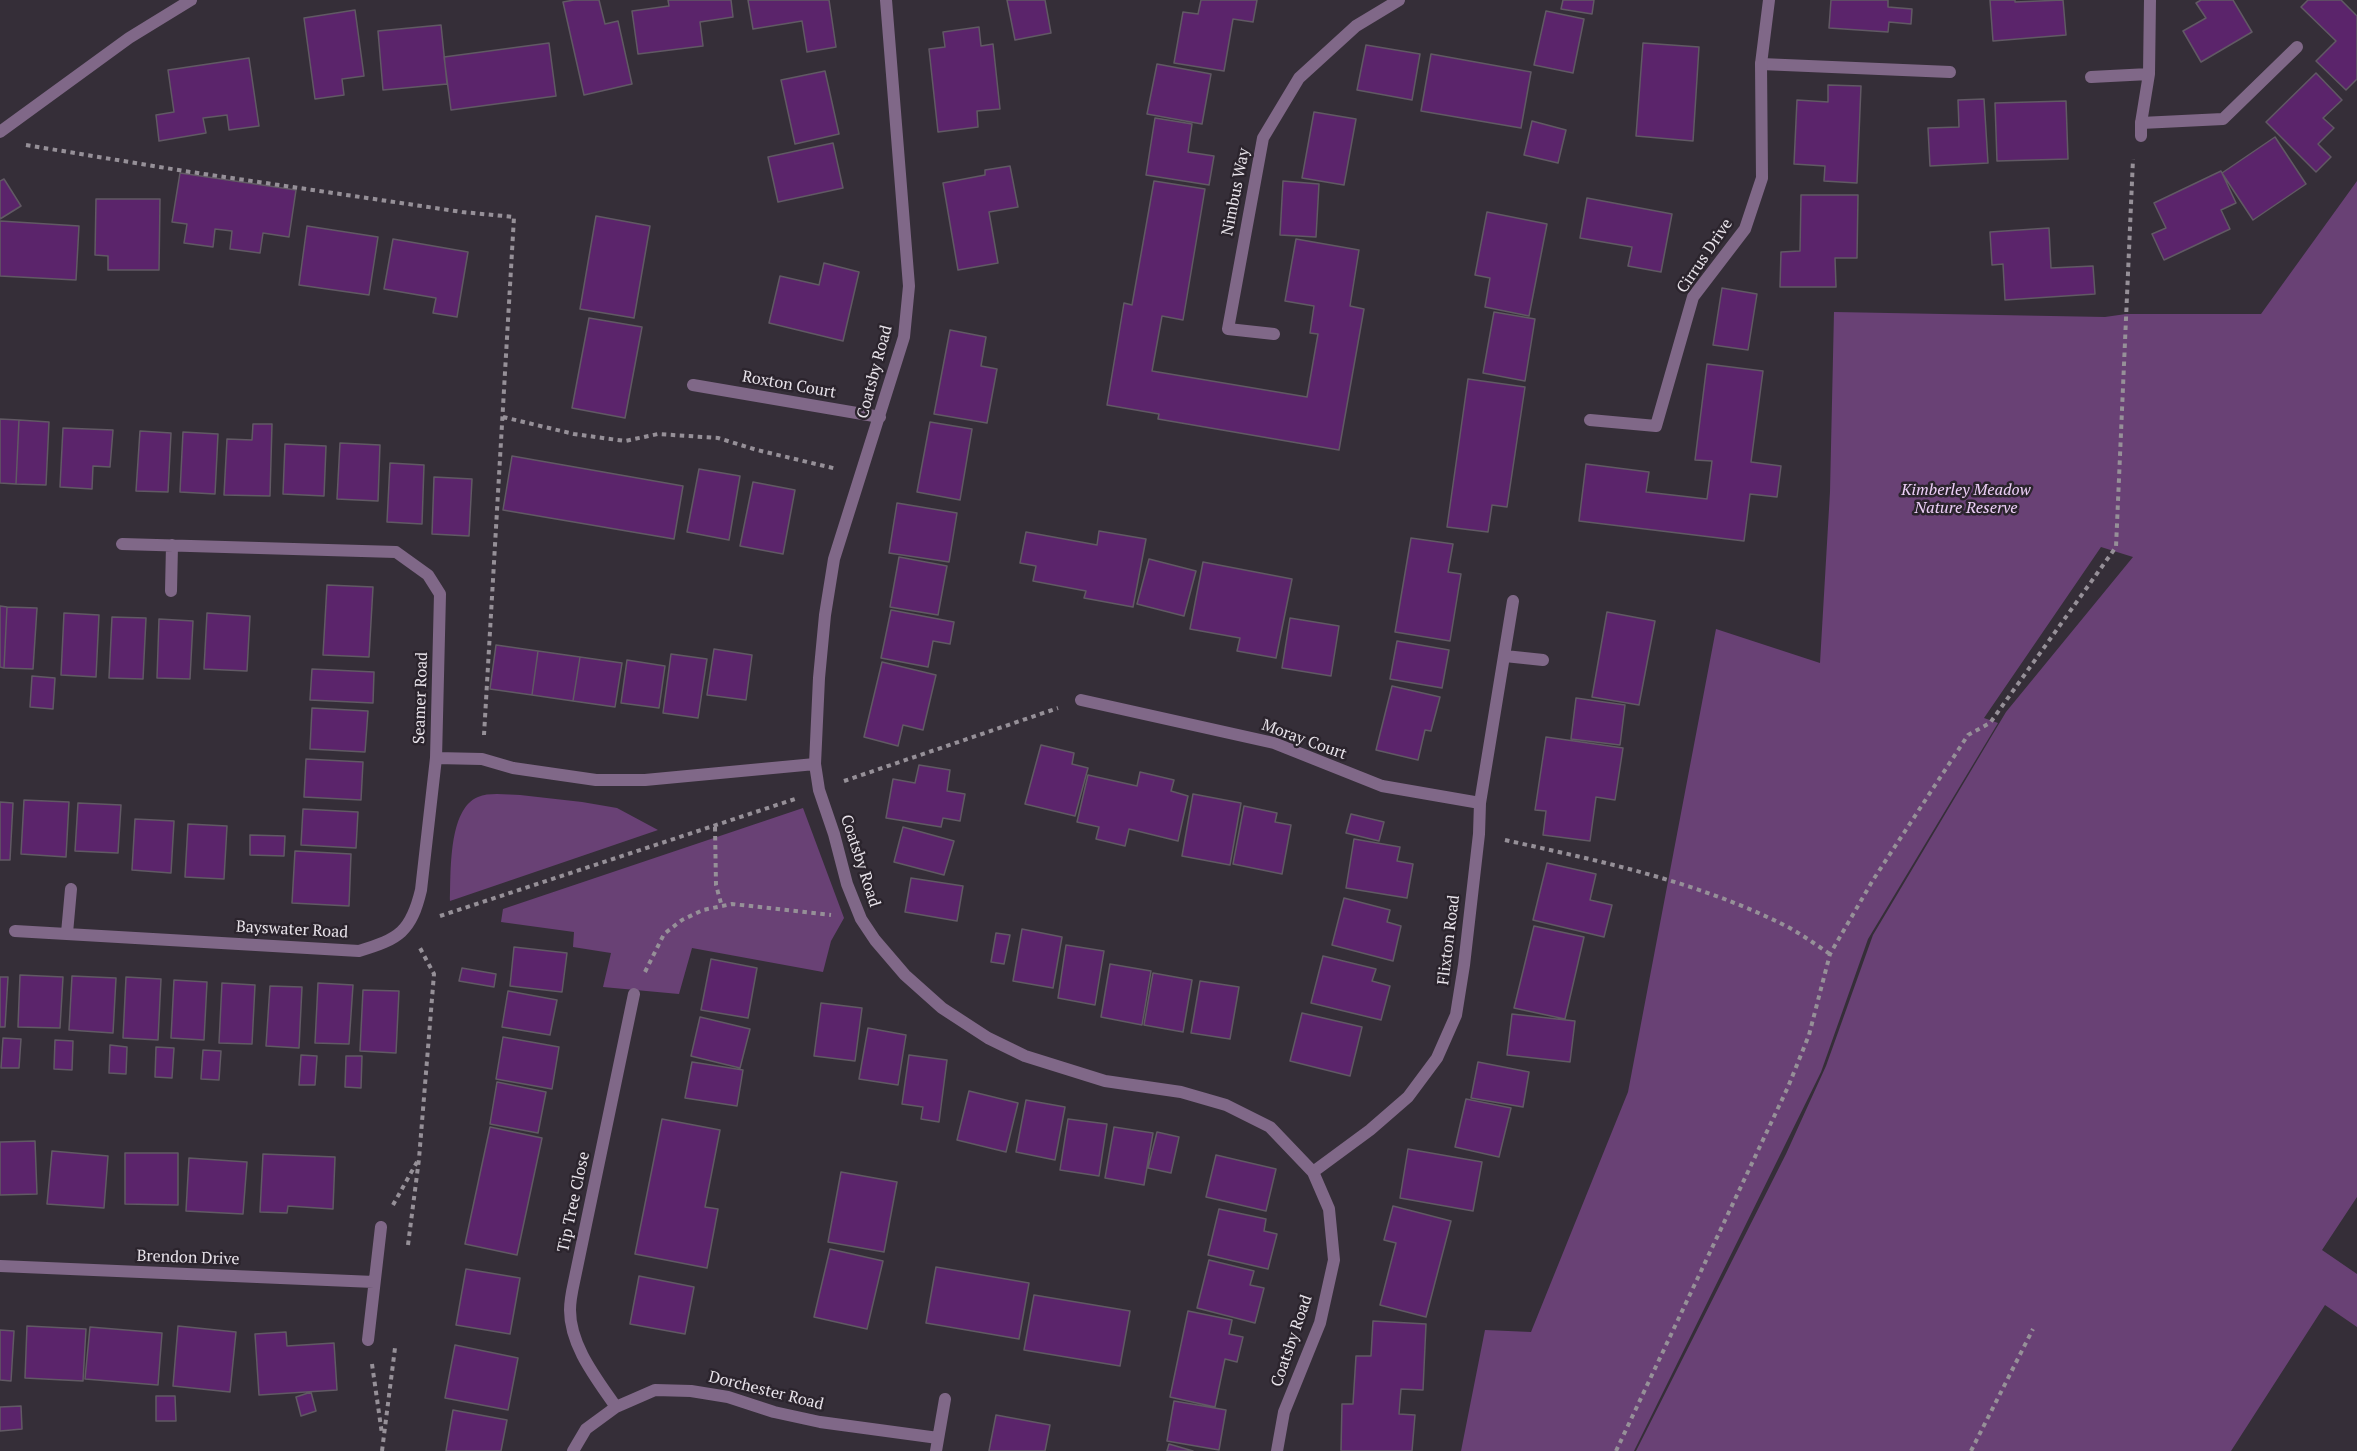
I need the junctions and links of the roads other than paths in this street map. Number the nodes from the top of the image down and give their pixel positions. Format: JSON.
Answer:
{"nodes":[{"id":1,"x":191,"y":0,"type":"edge"},
{"id":2,"x":886,"y":0,"type":"edge"},
{"id":3,"x":1400,"y":0,"type":"edge"},
{"id":4,"x":1769,"y":0,"type":"edge"},
{"id":5,"x":2150,"y":0,"type":"edge"},
{"id":6,"x":2297,"y":47,"type":"dead end"},
{"id":7,"x":1761,"y":64,"type":"junction"},
{"id":8,"x":1950,"y":72,"type":"dead end"},
{"id":9,"x":2149,"y":74,"type":"junction"},
{"id":10,"x":2091,"y":76,"type":"dead end"},
{"id":11,"x":0,"y":132,"type":"edge"},
{"id":12,"x":1274,"y":334,"type":"dead end"},
{"id":13,"x":693,"y":385,"type":"dead end"},
{"id":14,"x":880,"y":417,"type":"junction"},
{"id":15,"x":1590,"y":420,"type":"dead end"},
{"id":16,"x":122,"y":544,"type":"dead end"},
{"id":17,"x":172,"y":545,"type":"junction"},
{"id":18,"x":171,"y":591,"type":"dead end"},
{"id":19,"x":1513,"y":602,"type":"dead end"},
{"id":20,"x":1505,"y":656,"type":"junction"},
{"id":21,"x":1543,"y":660,"type":"dead end"},
{"id":22,"x":1082,"y":700,"type":"road end"},
{"id":23,"x":436,"y":758,"type":"junction"},
{"id":24,"x":815,"y":764,"type":"junction"},
{"id":25,"x":1479,"y":803,"type":"junction"},
{"id":26,"x":71,"y":889,"type":"dead end"},
{"id":27,"x":15,"y":931,"type":"dead end"},
{"id":28,"x":67,"y":933,"type":"junction"},
{"id":29,"x":634,"y":994,"type":"road end"},
{"id":30,"x":1313,"y":1172,"type":"junction"},
{"id":31,"x":381,"y":1227,"type":"road end"},
{"id":32,"x":0,"y":1266,"type":"edge"},
{"id":33,"x":374,"y":1282,"type":"junction"},
{"id":34,"x":368,"y":1340,"type":"road end"},
{"id":35,"x":945,"y":1399,"type":"dead end"},
{"id":36,"x":616,"y":1407,"type":"junction"},
{"id":37,"x":938,"y":1438,"type":"junction"},
{"id":38,"x":573,"y":1451,"type":"edge"},
{"id":39,"x":936,"y":1451,"type":"edge"},
{"id":40,"x":1277,"y":1451,"type":"edge"}],
"edges":[{"from":1,"to":11,"type":"street"},
{"from":2,"to":14,"type":"street","name":"Coatsby Road"},
{"from":3,"to":12,"type":"street","name":"Nimbus Way"},
{"from":4,"to":7,"type":"street","name":"Cirrus Drive"},
{"from":5,"to":9,"type":"street"},
{"from":6,"to":9,"type":"street"},
{"from":7,"to":8,"type":"street"},
{"from":7,"to":15,"type":"street","name":"Cirrus Drive"},
{"from":9,"to":10,"type":"street"},
{"from":13,"to":14,"type":"street","name":"Roxton Court"},
{"from":14,"to":24,"type":"street","name":"Coatsby Road"},
{"from":16,"to":17,"type":"street","name":"Seamer Road"},
{"from":17,"to":18,"type":"street"},
{"from":17,"to":23,"type":"street","name":"Seamer Road"},
{"from":19,"to":20,"type":"street","name":"Flixton Road"},
{"from":20,"to":21,"type":"street"},
{"from":20,"to":25,"type":"street","name":"Flixton Road"},
{"from":22,"to":25,"type":"street","name":"Moray Court"},
{"from":23,"to":24,"type":"street","name":"Seamer Road"},
{"from":23,"to":28,"type":"street","name":"Bayswater Road"},
{"from":24,"to":30,"type":"street","name":"Coatsby Road"},
{"from":25,"to":30,"type":"street","name":"Flixton Road"},
{"from":26,"to":28,"type":"street"},
{"from":27,"to":28,"type":"street","name":"Bayswater Road"},
{"from":29,"to":36,"type":"street","name":"Tip Tree Close"},
{"from":30,"to":40,"type":"street","name":"Coatsby Road"},
{"from":31,"to":33,"type":"street"},
{"from":32,"to":33,"type":"street","name":"Brendon Drive"},
{"from":33,"to":34,"type":"street"},
{"from":35,"to":37,"type":"street"},
{"from":36,"to":37,"type":"street","name":"Dorchester Road"},
{"from":36,"to":38,"type":"street","name":"Dorchester Road"},
{"from":37,"to":39,"type":"street"}]}
